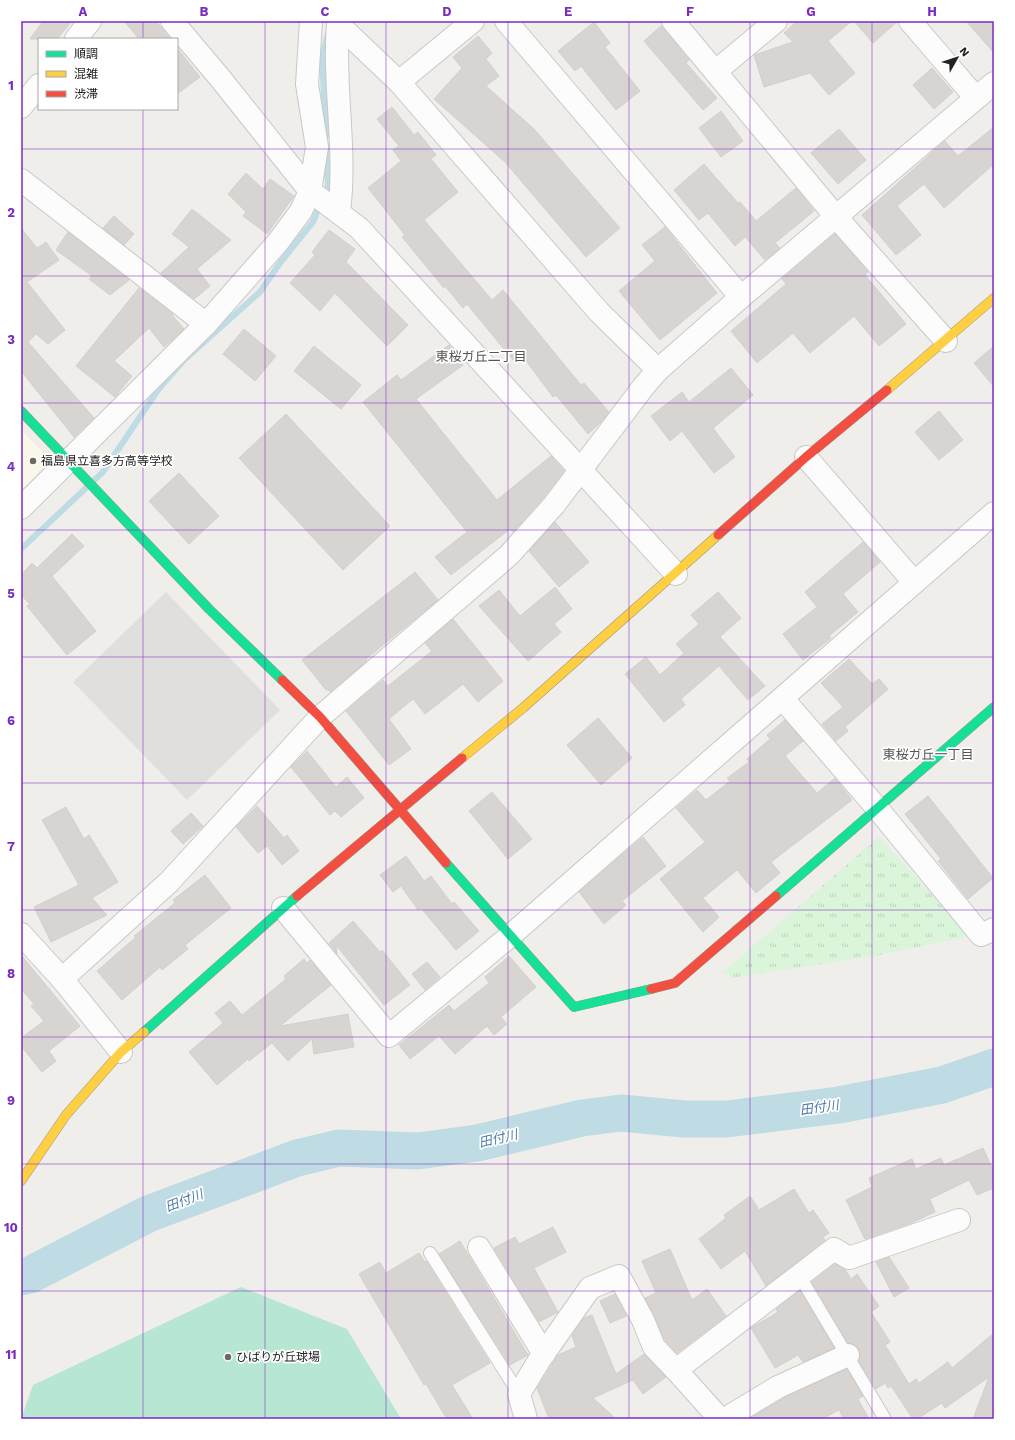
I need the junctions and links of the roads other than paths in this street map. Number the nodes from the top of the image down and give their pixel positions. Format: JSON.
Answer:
{"nodes":[{"id":1,"x":90,"y":21,"type":"edge"},
{"id":2,"x":172,"y":21,"type":"edge"},
{"id":3,"x":311,"y":21,"type":"edge"},
{"id":4,"x":474,"y":21,"type":"edge"},
{"id":5,"x":506,"y":21,"type":"edge"},
{"id":6,"x":673,"y":21,"type":"edge"},
{"id":7,"x":776,"y":21,"type":"edge"},
{"id":8,"x":910,"y":21,"type":"edge"},
{"id":9,"x":337,"y":22,"type":"edge"},
{"id":10,"x":77,"y":38,"type":"edge"},
{"id":11,"x":716,"y":71,"type":"junction"},
{"id":12,"x":399,"y":82,"type":"junction"},
{"id":13,"x":994,"y":83,"type":"edge"},
{"id":14,"x":38,"y":86,"type":"edge"},
{"id":15,"x":976,"y":98,"type":"junction"},
{"id":16,"x":21,"y":107,"type":"edge"},
{"id":17,"x":21,"y":180,"type":"edge"},
{"id":18,"x":310,"y":191,"type":"junction"},
{"id":19,"x":339,"y":212,"type":"junction"},
{"id":20,"x":836,"y":218,"type":"junction"},
{"id":21,"x":741,"y":297,"type":"junction"},
{"id":22,"x":994,"y":298,"type":"edge"},
{"id":23,"x":206,"y":324,"type":"junction"},
{"id":24,"x":946,"y":340,"type":"junction"},
{"id":25,"x":658,"y":370,"type":"junction"},
{"id":26,"x":21,"y":411,"type":"edge"},
{"id":27,"x":806,"y":457,"type":"junction"},
{"id":28,"x":67,"y":461,"type":"junction"},
{"id":29,"x":580,"y":471,"type":"junction"},
{"id":30,"x":21,"y":508,"type":"edge"},
{"id":31,"x":994,"y":513,"type":"edge"},
{"id":32,"x":676,"y":574,"type":"junction"},
{"id":33,"x":914,"y":582,"type":"junction"},
{"id":34,"x":783,"y":699,"type":"junction"},
{"id":35,"x":994,"y":707,"type":"edge"},
{"id":36,"x":320,"y":717,"type":"junction"},
{"id":37,"x":877,"y":808,"type":"junction"},
{"id":38,"x":401,"y":812,"type":"junction"},
{"id":39,"x":283,"y":908,"type":"junction"},
{"id":40,"x":994,"y":929,"type":"edge"},
{"id":41,"x":510,"y":936,"type":"junction"},
{"id":42,"x":23,"y":940,"type":"edge"},
{"id":43,"x":62,"y":979,"type":"junction"},
{"id":44,"x":121,"y":1052,"type":"junction"},
{"id":45,"x":21,"y":1181,"type":"edge"},
{"id":46,"x":959,"y":1220,"type":"dead end"},
{"id":47,"x":479,"y":1248,"type":"dead end"},
{"id":48,"x":430,"y":1253,"type":"dead end"},
{"id":49,"x":799,"y":1275,"type":"junction"},
{"id":50,"x":544,"y":1354,"type":"junction"},
{"id":51,"x":848,"y":1355,"type":"junction"},
{"id":52,"x":676,"y":1370,"type":"junction"},
{"id":53,"x":519,"y":1394,"type":"junction"},
{"id":54,"x":526,"y":1419,"type":"edge"},
{"id":55,"x":720,"y":1419,"type":"edge"},
{"id":56,"x":725,"y":1419,"type":"edge"},
{"id":57,"x":885,"y":1419,"type":"edge"}],
"edges":[{"from":1,"to":10,"type":"street"},
{"from":2,"to":18,"type":"street"},
{"from":3,"to":18,"type":"street"},
{"from":4,"to":12,"type":"street"},
{"from":5,"to":21,"type":"street"},
{"from":6,"to":11,"type":"street"},
{"from":7,"to":11,"type":"street"},
{"from":8,"to":15,"type":"street"},
{"from":9,"to":12,"type":"street"},
{"from":9,"to":19,"type":"street"},
{"from":11,"to":20,"type":"street"},
{"from":12,"to":25,"type":"street"},
{"from":13,"to":15,"type":"street"},
{"from":14,"to":16,"type":"street"},
{"from":15,"to":20,"type":"street"},
{"from":17,"to":23,"type":"street"},
{"from":18,"to":19,"type":"street"},
{"from":18,"to":23,"type":"street"},
{"from":19,"to":29,"type":"street"},
{"from":20,"to":21,"type":"street"},
{"from":20,"to":24,"type":"street"},
{"from":21,"to":25,"type":"street"},
{"from":22,"to":24,"type":"street"},
{"from":23,"to":28,"type":"street"},
{"from":24,"to":27,"type":"street"},
{"from":25,"to":29,"type":"street"},
{"from":26,"to":28,"type":"street"},
{"from":27,"to":32,"type":"street"},
{"from":27,"to":33,"type":"street"},
{"from":28,"to":30,"type":"street"},
{"from":28,"to":36,"type":"street"},
{"from":29,"to":32,"type":"street"},
{"from":29,"to":36,"type":"street"},
{"from":31,"to":33,"type":"street"},
{"from":32,"to":38,"type":"street"},
{"from":33,"to":34,"type":"street"},
{"from":34,"to":37,"type":"street"},
{"from":34,"to":41,"type":"street"},
{"from":35,"to":37,"type":"street"},
{"from":36,"to":38,"type":"street"},
{"from":36,"to":43,"type":"street"},
{"from":37,"to":40,"type":"street"},
{"from":37,"to":41,"type":"street"},
{"from":38,"to":39,"type":"street"},
{"from":38,"to":41,"type":"street"},
{"from":39,"to":41,"type":"street"},
{"from":39,"to":44,"type":"street"},
{"from":42,"to":43,"type":"street"},
{"from":43,"to":44,"type":"street"},
{"from":44,"to":45,"type":"street"},
{"from":46,"to":49,"type":"street"},
{"from":47,"to":50,"type":"street"},
{"from":48,"to":53,"type":"lane"},
{"from":49,"to":51,"type":"lane"},
{"from":49,"to":52,"type":"street"},
{"from":50,"to":52,"type":"street"},
{"from":50,"to":53,"type":"street"},
{"from":51,"to":56,"type":"street"},
{"from":51,"to":57,"type":"lane"},
{"from":52,"to":55,"type":"street"},
{"from":53,"to":54,"type":"street"}]}
